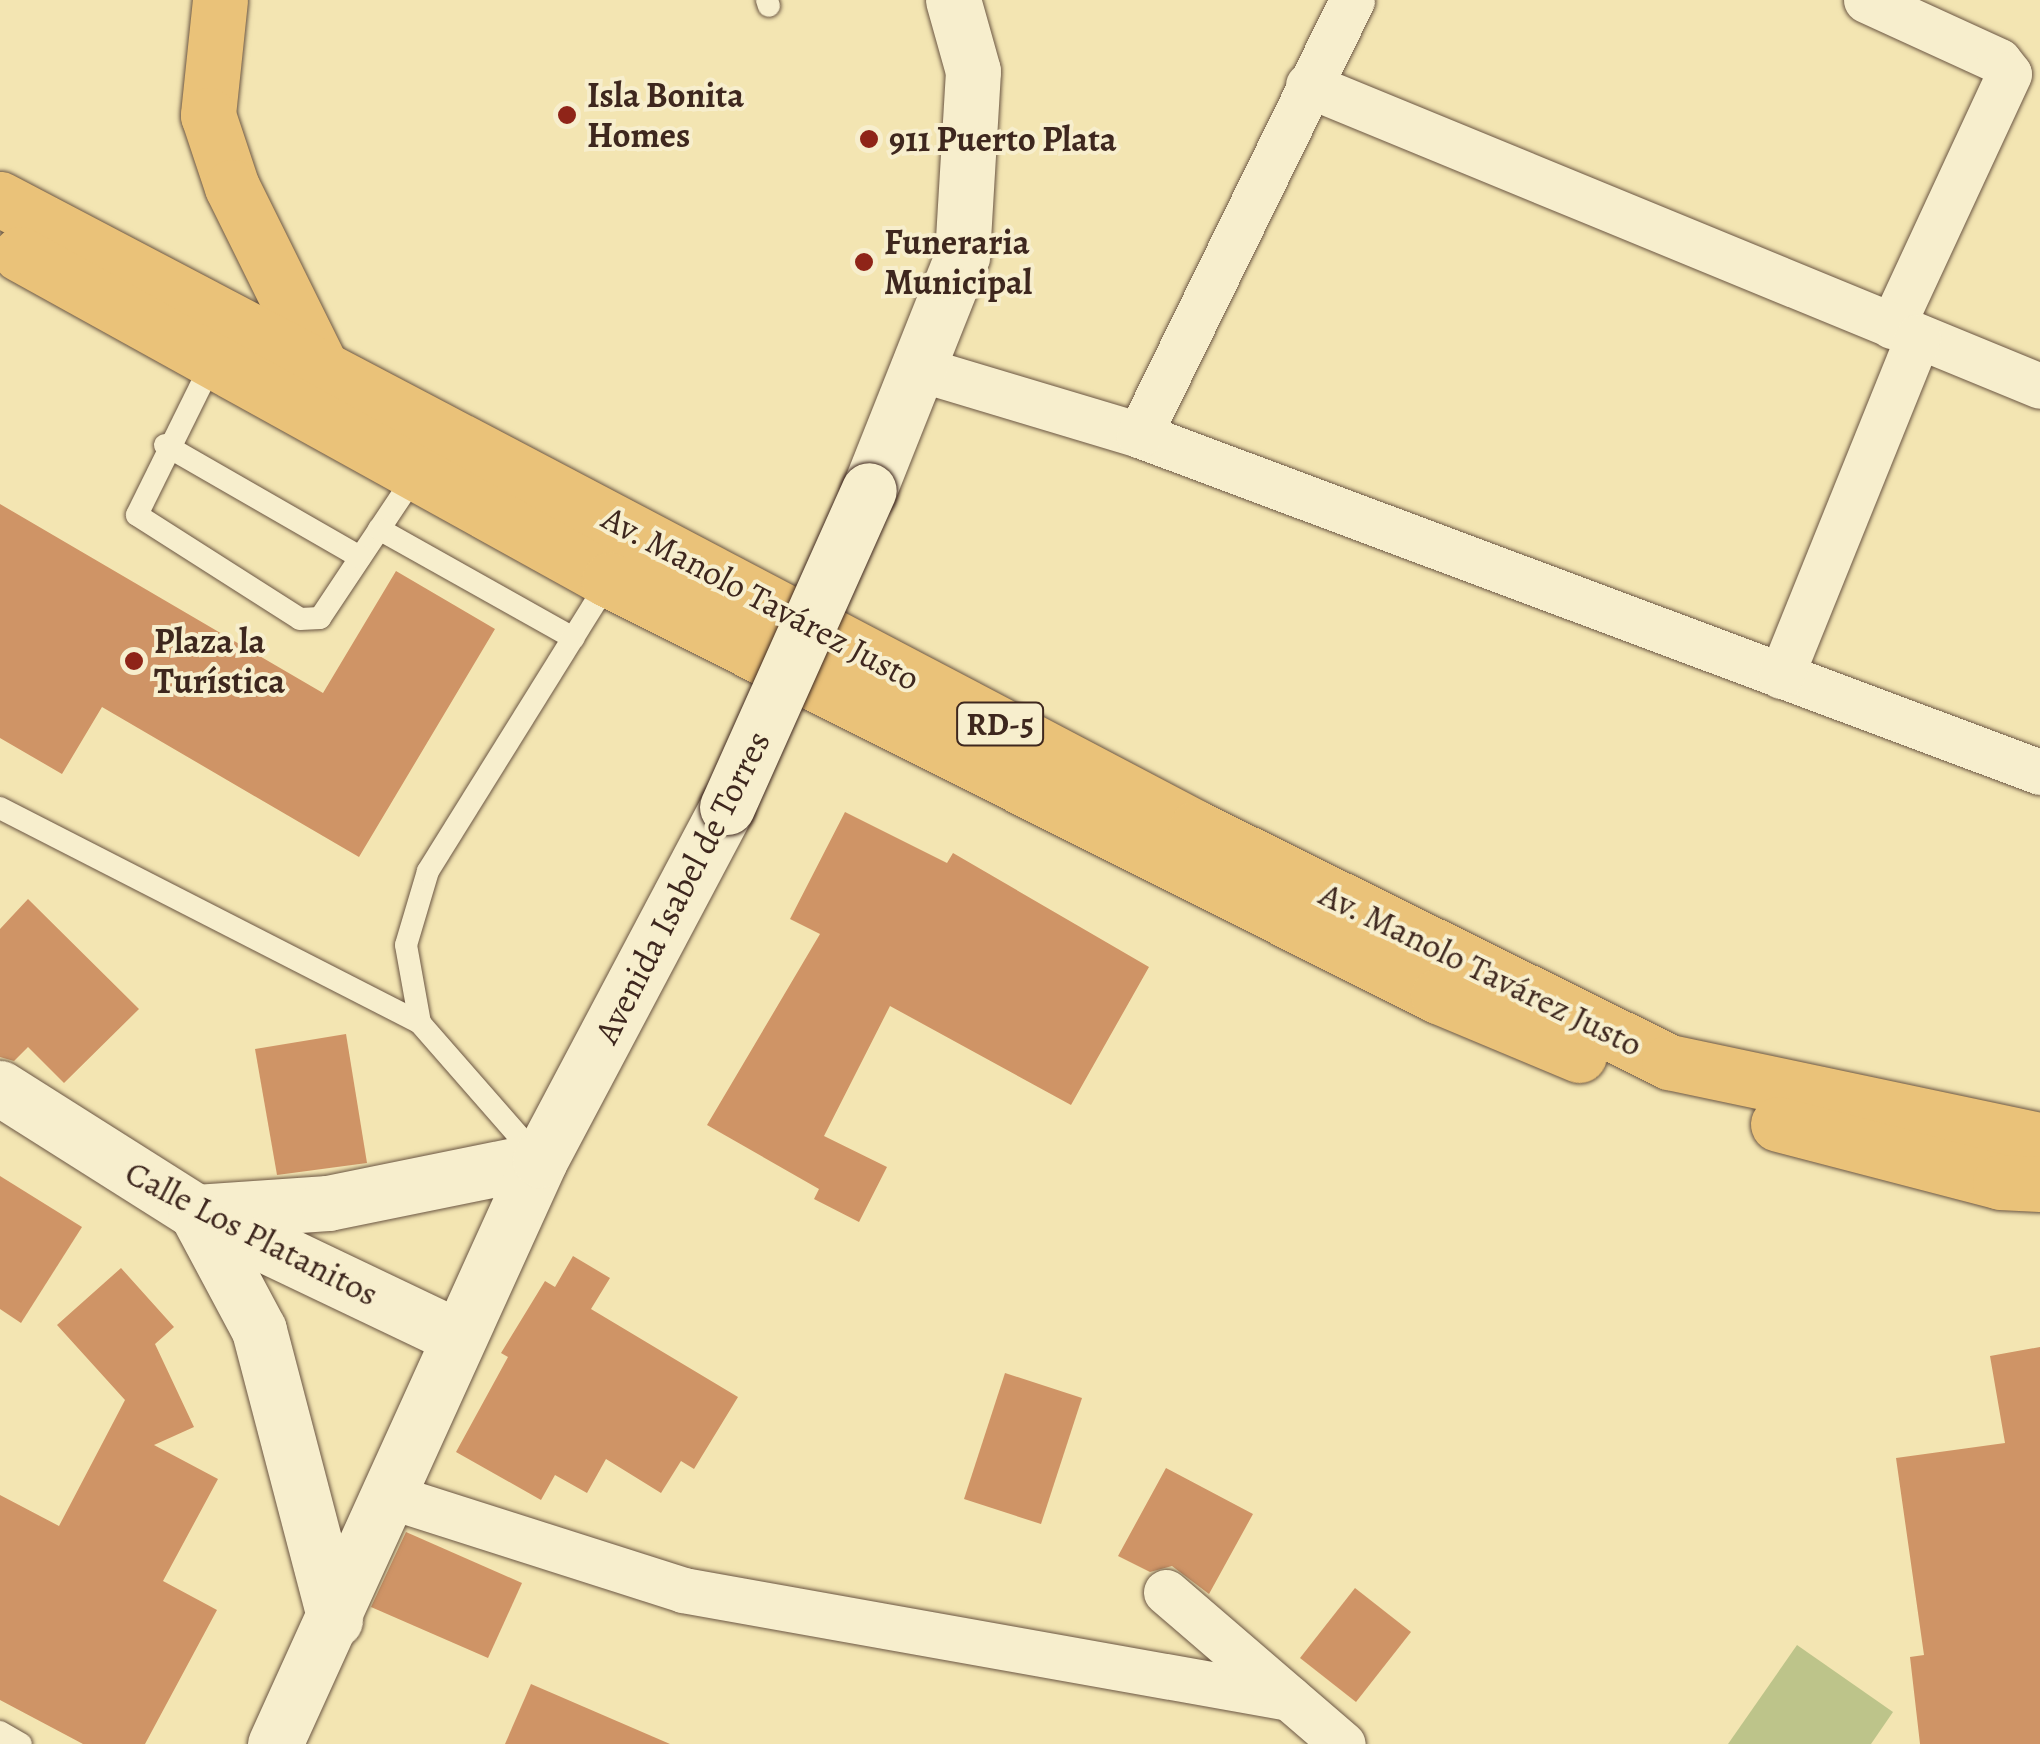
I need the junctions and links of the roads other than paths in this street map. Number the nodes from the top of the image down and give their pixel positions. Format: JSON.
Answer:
{"nodes":[{"id":1,"x":220,"y":0,"type":"edge"},
{"id":2,"x":953,"y":0,"type":"edge"},
{"id":3,"x":1352,"y":0,"type":"edge"},
{"id":4,"x":1866,"y":0,"type":"edge"},
{"id":5,"x":1308,"y":86,"type":"junction"},
{"id":6,"x":0,"y":199,"type":"edge"},
{"id":7,"x":14,"y":261,"type":"edge"},
{"id":8,"x":1905,"y":332,"type":"junction"},
{"id":9,"x":211,"y":365,"type":"junction"},
{"id":10,"x":922,"y":370,"type":"junction"},
{"id":11,"x":322,"y":371,"type":"junction"},
{"id":12,"x":2040,"y":386,"type":"edge"},
{"id":13,"x":1139,"y":435,"type":"junction"},
{"id":14,"x":165,"y":445,"type":"junction"},
{"id":15,"x":414,"y":477,"type":"junction"},
{"id":16,"x":379,"y":529,"type":"junction"},
{"id":17,"x":360,"y":557,"type":"junction"},
{"id":18,"x":609,"y":580,"type":"junction"},
{"id":19,"x":573,"y":638,"type":"junction"},
{"id":20,"x":1781,"y":676,"type":"junction"},
{"id":21,"x":2040,"y":772,"type":"edge"},
{"id":22,"x":0,"y":808,"type":"edge"},
{"id":23,"x":420,"y":1023,"type":"junction"},
{"id":24,"x":0,"y":1088,"type":"edge"},
{"id":25,"x":2040,"y":1140,"type":"edge"},
{"id":26,"x":540,"y":1160,"type":"junction"},
{"id":27,"x":2040,"y":1184,"type":"edge"},
{"id":28,"x":196,"y":1212,"type":"junction"},
{"id":29,"x":458,"y":1338,"type":"junction"},
{"id":30,"x":389,"y":1496,"type":"junction"},
{"id":31,"x":1166,"y":1592,"type":"dead end"},
{"id":32,"x":335,"y":1620,"type":"junction"},
{"id":33,"x":1288,"y":1698,"type":"junction"},
{"id":34,"x":0,"y":1732,"type":"edge"},
{"id":35,"x":21,"y":1744,"type":"edge"},
{"id":36,"x":275,"y":1744,"type":"edge"},
{"id":37,"x":1344,"y":1744,"type":"edge"}],
"edges":[{"from":1,"to":11,"type":"main road"},
{"from":2,"to":10,"type":"street","name":"Avenida Isabel de Torres"},
{"from":3,"to":5,"type":"street"},
{"from":4,"to":8,"type":"street"},
{"from":5,"to":8,"type":"street"},
{"from":5,"to":13,"type":"street"},
{"from":6,"to":11,"type":"main road","name":"Av. Manolo Tavárez Justo","number":"RD-5"},
{"from":7,"to":9,"type":"main road","name":"Av. Manolo Tavárez Justo","number":"RD-5"},
{"from":8,"to":12,"type":"street"},
{"from":8,"to":20,"type":"street"},
{"from":9,"to":14,"type":"lane"},
{"from":9,"to":15,"type":"main road","name":"Av. Manolo Tavárez Justo","number":"RD-5"},
{"from":10,"to":13,"type":"street"},
{"from":10,"to":26,"type":"street","name":"Avenida Isabel de Torres","bridge":true},
{"from":11,"to":25,"type":"main road","name":"Av. Manolo Tavárez Justo","number":"RD-5"},
{"from":13,"to":20,"type":"street"},
{"from":14,"to":17,"type":"lane"},
{"from":14,"to":17,"type":"lane"},
{"from":15,"to":16,"type":"lane"},
{"from":15,"to":18,"type":"main road","name":"Av. Manolo Tavárez Justo","number":"RD-5"},
{"from":16,"to":17,"type":"lane"},
{"from":16,"to":19,"type":"lane"},
{"from":18,"to":19,"type":"lane"},
{"from":18,"to":27,"type":"main road","name":"Av. Manolo Tavárez Justo","number":"RD-5"},
{"from":19,"to":23,"type":"lane"},
{"from":20,"to":21,"type":"street"},
{"from":22,"to":23,"type":"lane"},
{"from":23,"to":26,"type":"lane"},
{"from":24,"to":28,"type":"street","name":"Calle Los Platanitos"},
{"from":26,"to":28,"type":"street"},
{"from":26,"to":29,"type":"street","name":"Avenida Isabel de Torres"},
{"from":28,"to":29,"type":"street","name":"Calle Los Platanitos"},
{"from":28,"to":32,"type":"street"},
{"from":29,"to":30,"type":"street","name":"Avenida Isabel de Torres"},
{"from":30,"to":32,"type":"street","name":"Avenida Isabel de Torres"},
{"from":30,"to":33,"type":"street"},
{"from":31,"to":33,"type":"street"},
{"from":32,"to":36,"type":"street","name":"Avenida Isabel de Torres"},
{"from":33,"to":37,"type":"street"},
{"from":34,"to":35,"type":"lane"}]}
